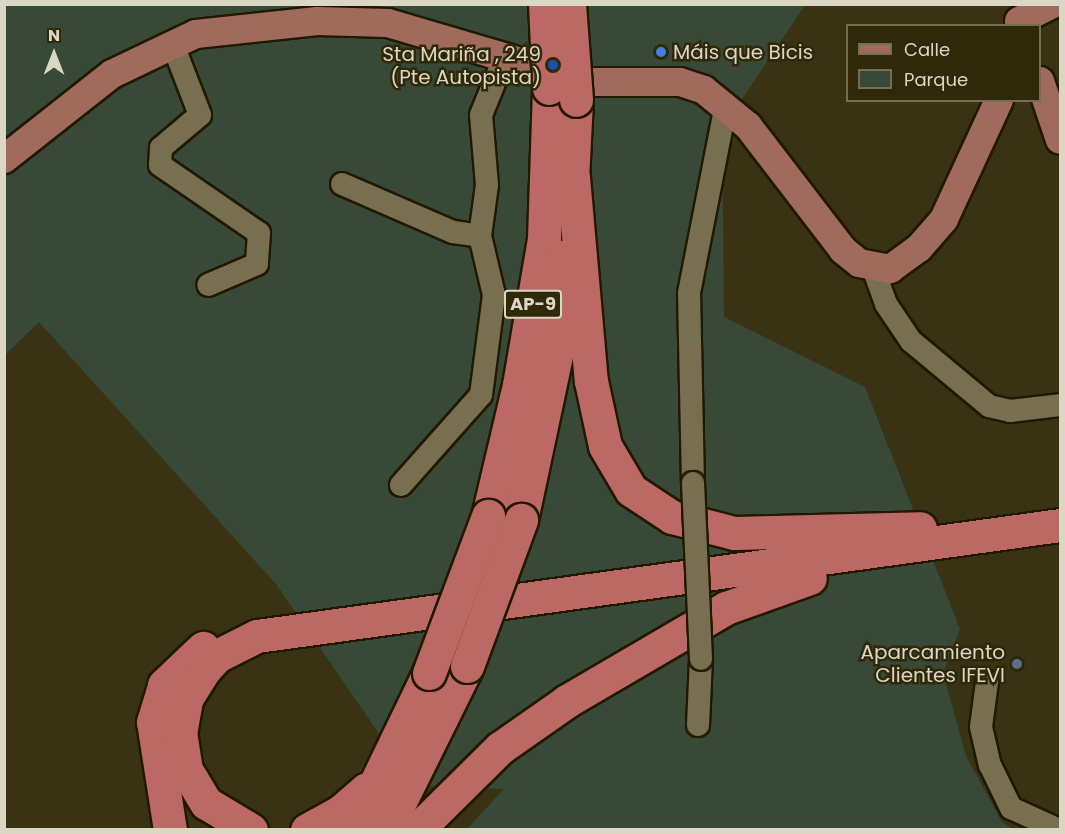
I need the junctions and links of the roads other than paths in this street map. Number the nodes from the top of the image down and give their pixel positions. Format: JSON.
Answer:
{"nodes":[{"id":1,"x":545,"y":4,"type":"edge"},
{"id":2,"x":569,"y":4,"type":"edge"},
{"id":3,"x":1052,"y":4,"type":"edge"},
{"id":4,"x":1017,"y":17,"type":"edge"},
{"id":5,"x":173,"y":45,"type":"junction"},
{"id":6,"x":503,"y":61,"type":"junction"},
{"id":7,"x":1041,"y":84,"type":"edge"},
{"id":8,"x":563,"y":94,"type":"junction"},
{"id":9,"x":998,"y":102,"type":"edge"},
{"id":10,"x":726,"y":105,"type":"junction"},
{"id":11,"x":1060,"y":140,"type":"edge"},
{"id":12,"x":6,"y":157,"type":"edge"},
{"id":13,"x":573,"y":177,"type":"junction"},
{"id":14,"x":342,"y":184,"type":"dead end"},
{"id":15,"x":480,"y":236,"type":"junction"},
{"id":16,"x":873,"y":268,"type":"junction"},
{"id":17,"x":208,"y":285,"type":"dead end"},
{"id":18,"x":1060,"y":405,"type":"edge"},
{"id":19,"x":400,"y":485,"type":"dead end"},
{"id":20,"x":1060,"y":523,"type":"edge"},
{"id":21,"x":904,"y":529,"type":"junction"},
{"id":22,"x":963,"y":542,"type":"junction"},
{"id":23,"x":987,"y":682,"type":"dead end"},
{"id":24,"x":698,"y":725,"type":"dead end"},
{"id":25,"x":379,"y":777,"type":"junction"},
{"id":26,"x":170,"y":830,"type":"edge"},
{"id":27,"x":251,"y":830,"type":"edge"},
{"id":28,"x":307,"y":830,"type":"edge"},
{"id":29,"x":353,"y":830,"type":"edge"},
{"id":30,"x":386,"y":830,"type":"edge"},
{"id":31,"x":417,"y":830,"type":"edge"},
{"id":32,"x":1059,"y":830,"type":"edge"}],
"edges":[{"from":1,"to":8,"type":"highway","number":"AP-9","bridge":true},
{"from":2,"to":8,"type":"highway","number":"AP-9","bridge":true},
{"from":3,"to":4,"type":"main road"},
{"from":5,"to":6,"type":"main road"},
{"from":5,"to":12,"type":"main road"},
{"from":5,"to":17,"type":"street"},
{"from":6,"to":10,"type":"main road"},
{"from":6,"to":15,"type":"street"},
{"from":7,"to":11,"type":"main road"},
{"from":8,"to":13,"type":"highway","number":"AP-9"},
{"from":8,"to":25,"type":"highway","number":"AP-9","bridge":true},
{"from":9,"to":16,"type":"main road"},
{"from":10,"to":16,"type":"main road"},
{"from":10,"to":24,"type":"street","bridge":true},
{"from":13,"to":21,"type":"highway"},
{"from":13,"to":30,"type":"highway","number":"AP-9","bridge":true},
{"from":14,"to":15,"type":"street"},
{"from":15,"to":19,"type":"street"},
{"from":16,"to":18,"type":"street"},
{"from":20,"to":21,"type":"highway"},
{"from":20,"to":22,"type":"highway"},
{"from":21,"to":26,"type":"highway"},
{"from":22,"to":27,"type":"highway"},
{"from":22,"to":31,"type":"highway"},
{"from":23,"to":32,"type":"street"},
{"from":25,"to":28,"type":"highway"},
{"from":25,"to":29,"type":"highway","number":"AP-9"}]}
